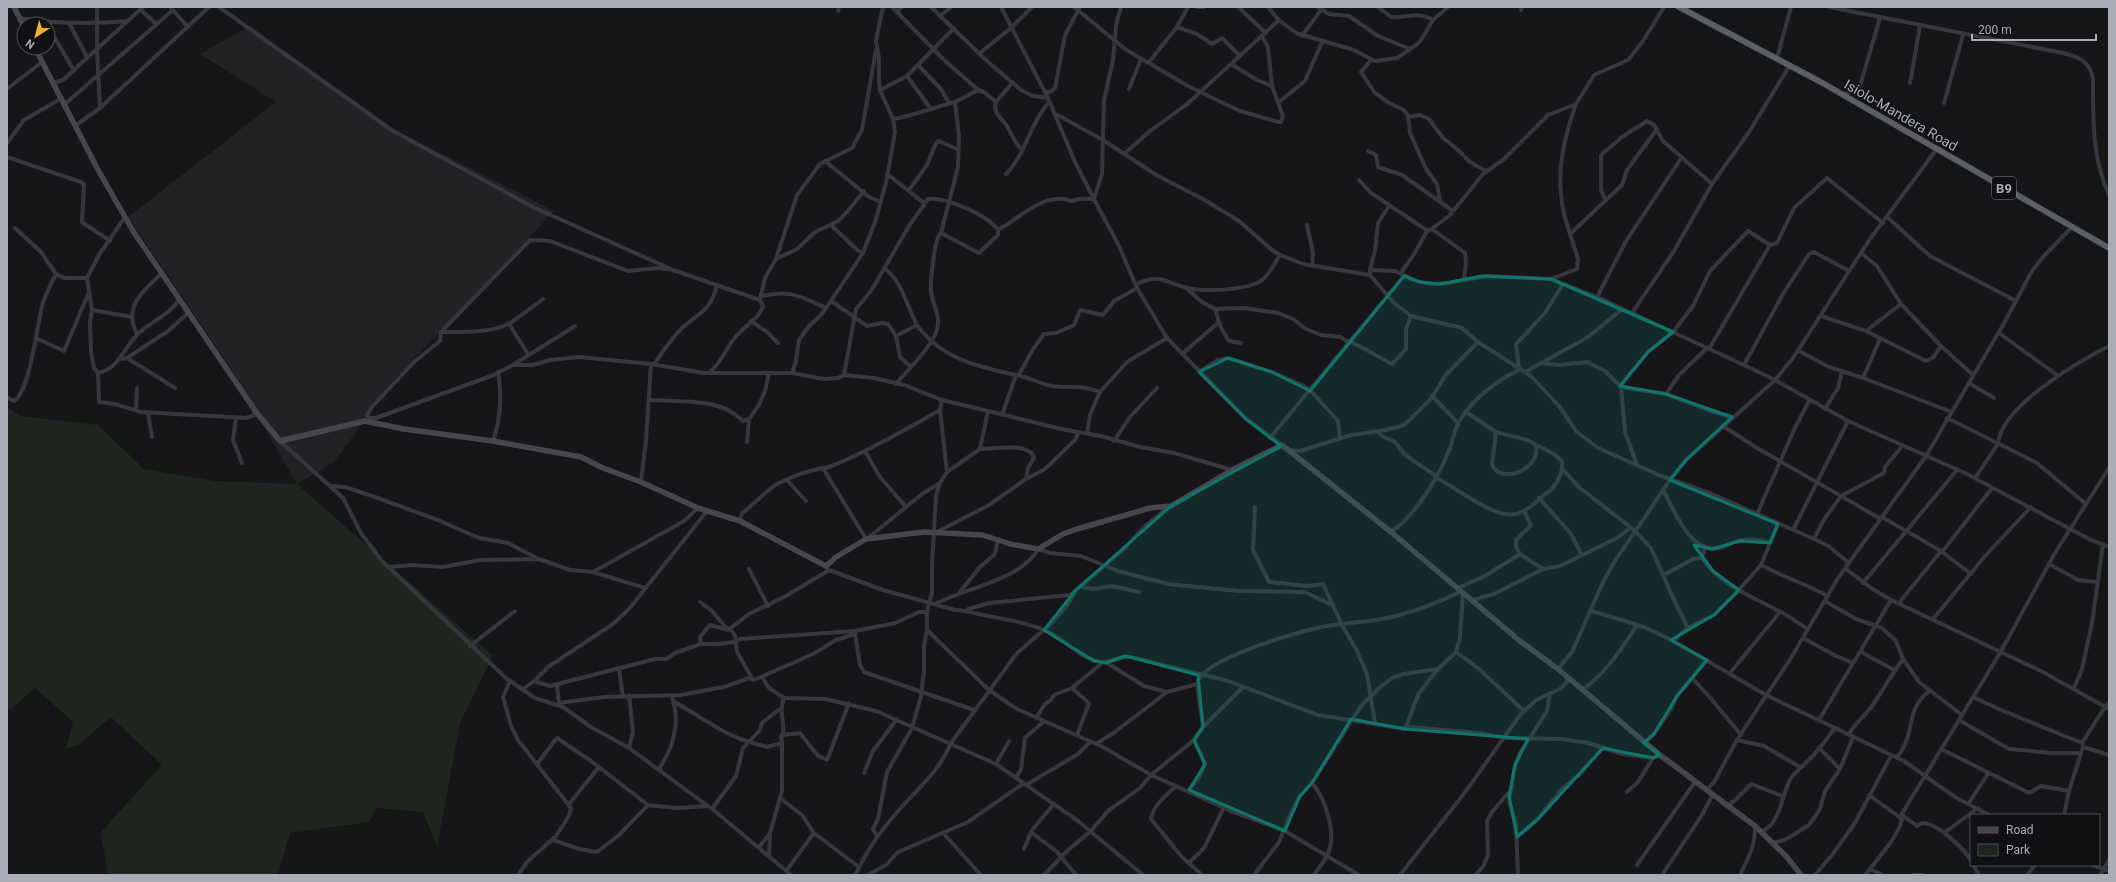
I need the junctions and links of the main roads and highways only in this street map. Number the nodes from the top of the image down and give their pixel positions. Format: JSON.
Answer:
{"nodes":[{"id":1,"x":14,"y":7,"type":"edge"},
{"id":2,"x":1679,"y":7,"type":"edge"},
{"id":3,"x":19,"y":16,"type":"edge"},
{"id":4,"x":39,"y":56,"type":"edge"},
{"id":5,"x":2109,"y":248,"type":"edge"},
{"id":6,"x":1801,"y":875,"type":"edge"}],
"edges":[{"from":1,"to":3,"type":"main road"},
{"from":2,"to":5,"type":"highway","name":"Isiolo-Mandera Road","number":"B9"},
{"from":4,"to":6,"type":"main road"}]}
